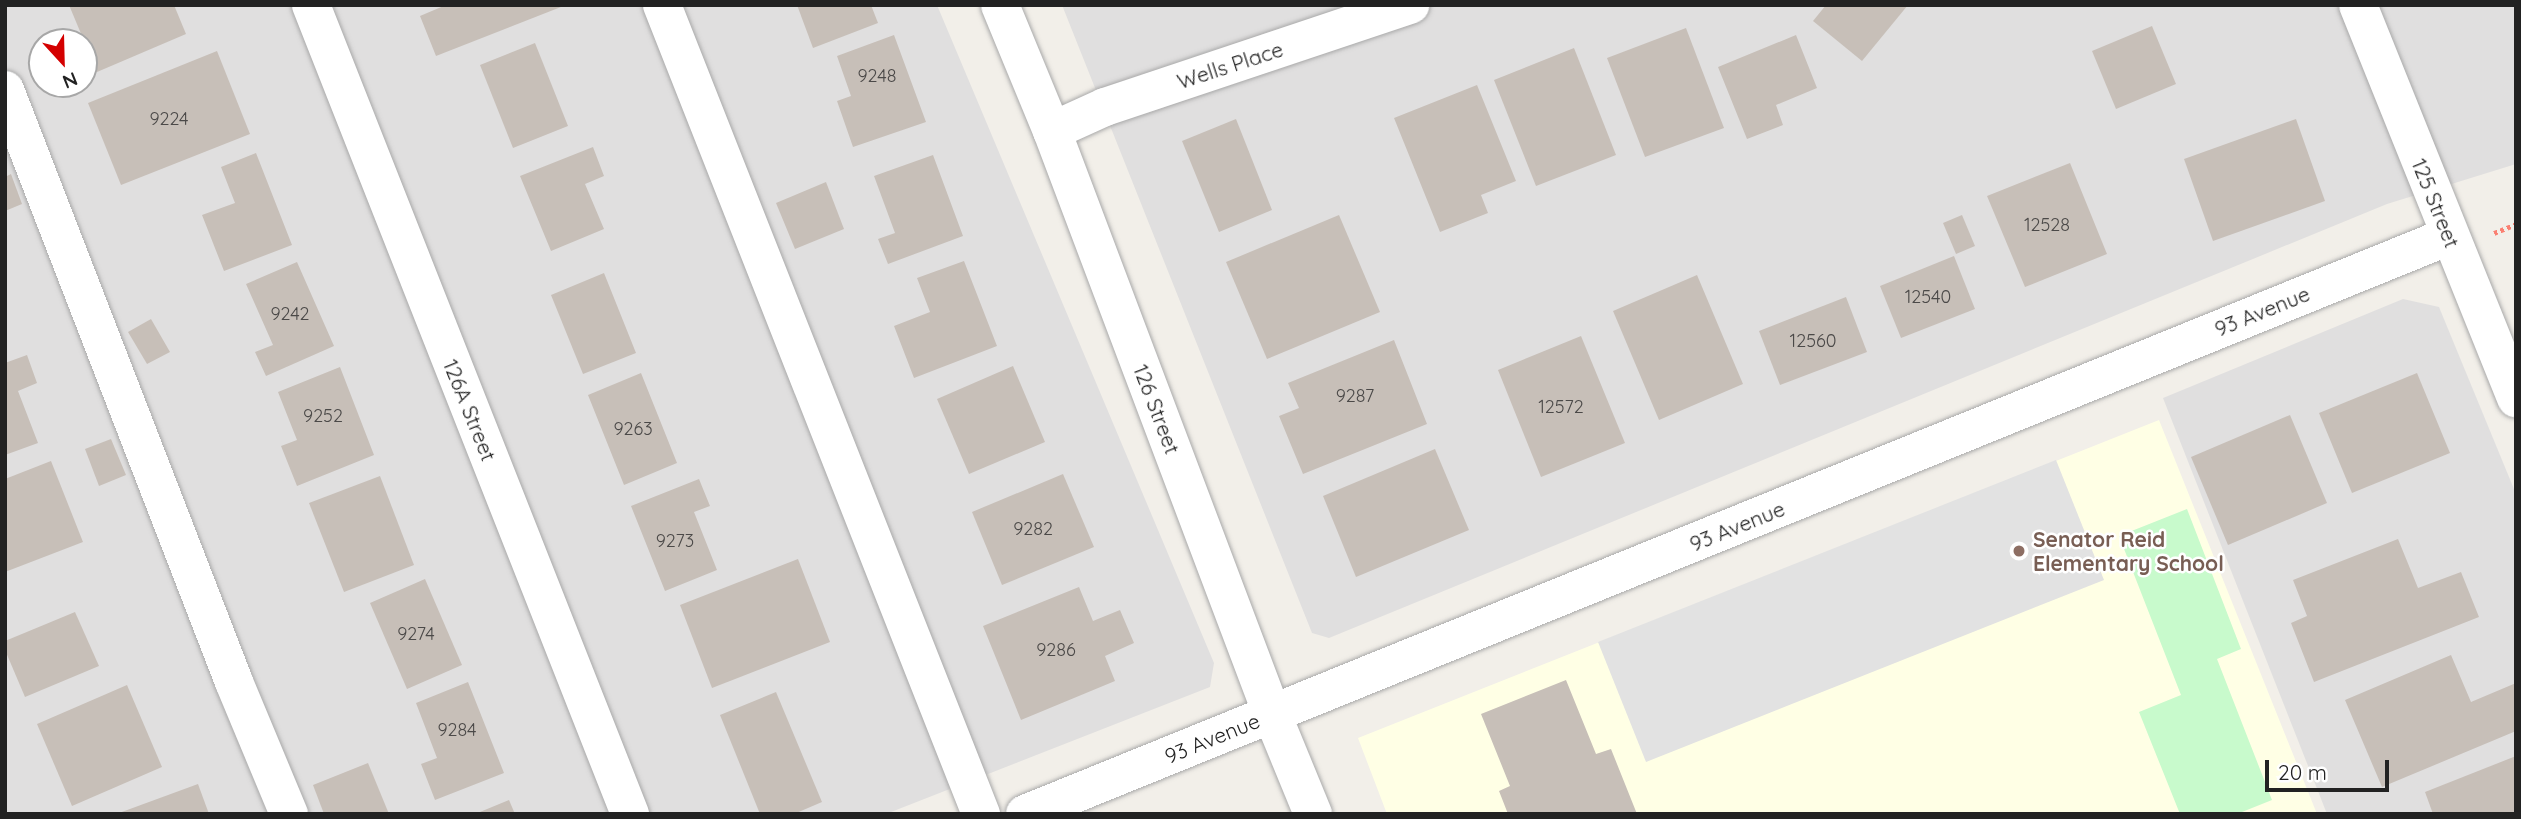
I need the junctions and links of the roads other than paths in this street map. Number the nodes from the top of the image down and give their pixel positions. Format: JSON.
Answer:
{"nodes":[{"id":1,"x":311,"y":5,"type":"edge"},
{"id":2,"x":662,"y":5,"type":"edge"},
{"id":3,"x":999,"y":5,"type":"edge"},
{"id":4,"x":1410,"y":5,"type":"edge"},
{"id":5,"x":2358,"y":5,"type":"edge"},
{"id":6,"x":5,"y":90,"type":"edge"},
{"id":7,"x":1052,"y":131,"type":"junction"},
{"id":8,"x":2466,"y":236,"type":"junction"},
{"id":9,"x":2516,"y":399,"type":"edge"},
{"id":10,"x":1272,"y":713,"type":"junction"},
{"id":11,"x":289,"y":814,"type":"edge"},
{"id":12,"x":630,"y":814,"type":"edge"},
{"id":13,"x":981,"y":814,"type":"edge"},
{"id":14,"x":1025,"y":814,"type":"edge"},
{"id":15,"x":1313,"y":814,"type":"edge"}],
"edges":[{"from":1,"to":12,"type":"street","name":"126A Street"},
{"from":2,"to":13,"type":"street"},
{"from":3,"to":7,"type":"street","name":"126 Street"},
{"from":4,"to":7,"type":"street","name":"Wells Place"},
{"from":5,"to":8,"type":"street","name":"125 Street"},
{"from":6,"to":11,"type":"street"},
{"from":7,"to":10,"type":"street","name":"126 Street"},
{"from":8,"to":9,"type":"street","name":"125 Street"},
{"from":8,"to":10,"type":"street","name":"93 Avenue"},
{"from":10,"to":14,"type":"street","name":"93 Avenue"},
{"from":10,"to":15,"type":"street","name":"126 Street"}]}
